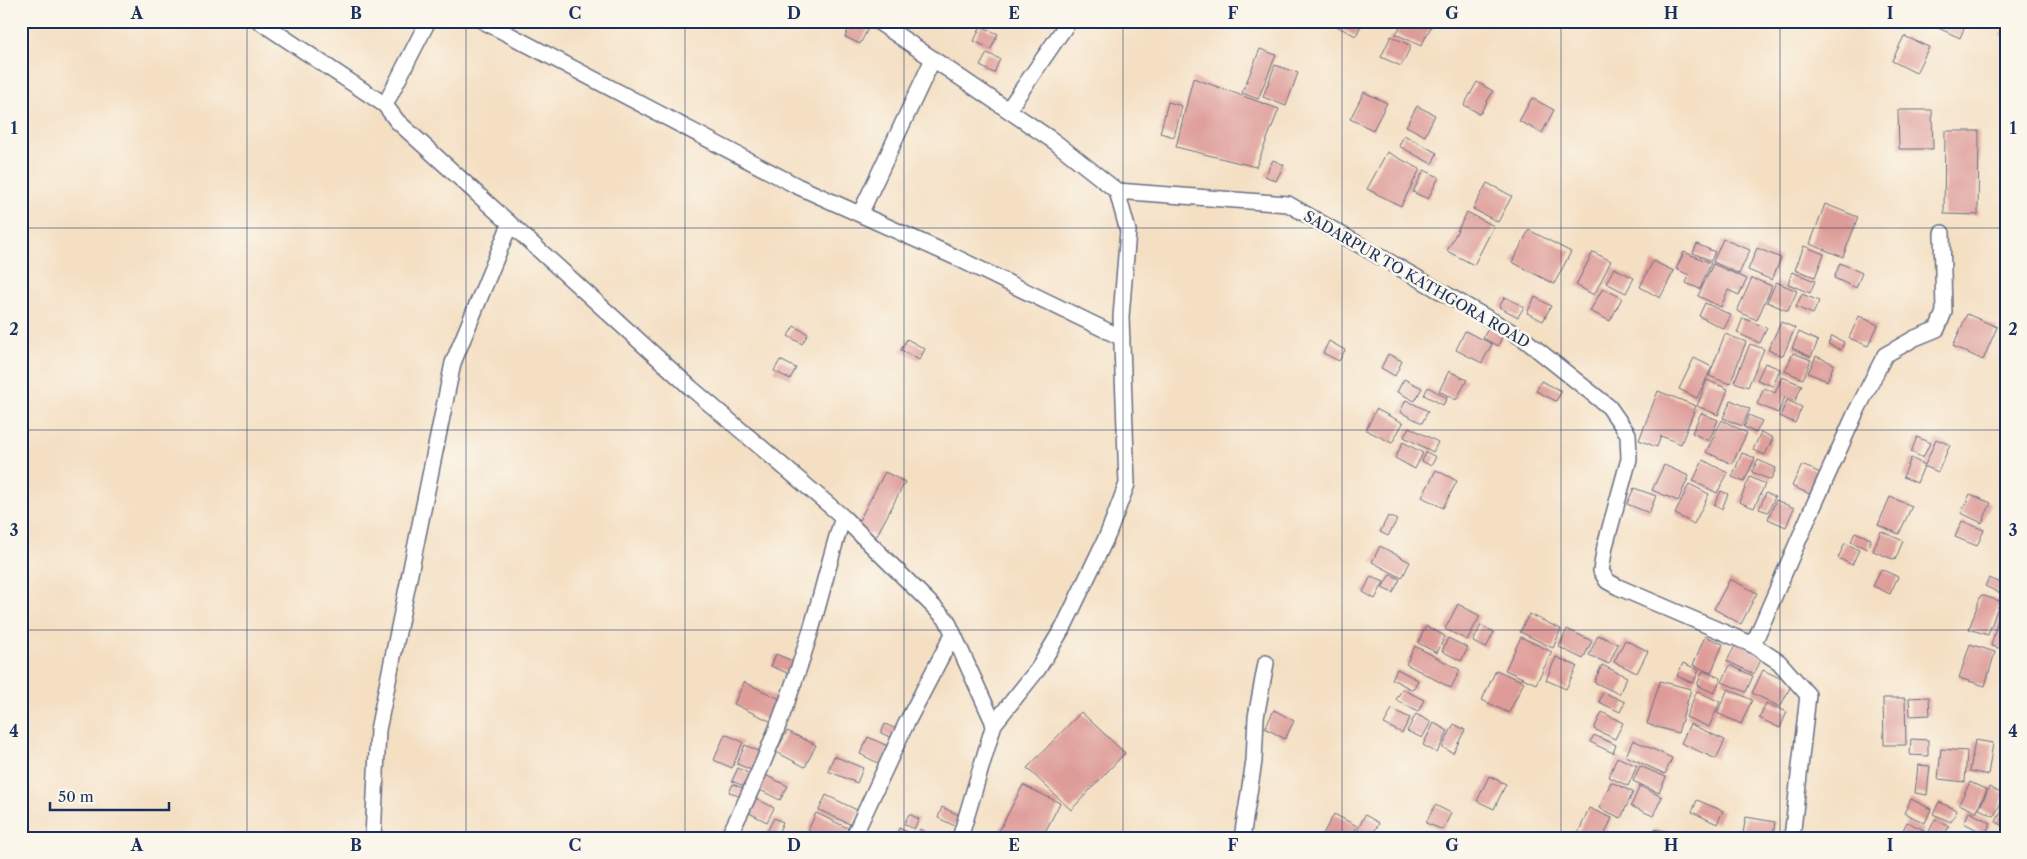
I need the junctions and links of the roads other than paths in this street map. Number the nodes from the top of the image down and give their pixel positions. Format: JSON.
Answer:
{"nodes":[{"id":1,"x":259,"y":21,"type":"edge"},
{"id":2,"x":428,"y":21,"type":"edge"},
{"id":3,"x":483,"y":21,"type":"edge"},
{"id":4,"x":877,"y":21,"type":"edge"},
{"id":5,"x":1069,"y":21,"type":"edge"},
{"id":6,"x":933,"y":59,"type":"junction"},
{"id":7,"x":385,"y":105,"type":"junction"},
{"id":8,"x":1008,"y":110,"type":"junction"},
{"id":9,"x":1117,"y":191,"type":"junction"},
{"id":10,"x":860,"y":214,"type":"junction"},
{"id":11,"x":510,"y":224,"type":"junction"},
{"id":12,"x":1942,"y":233,"type":"dead end"},
{"id":13,"x":1122,"y":338,"type":"junction"},
{"id":14,"x":843,"y":517,"type":"junction"},
{"id":15,"x":954,"y":634,"type":"junction"},
{"id":16,"x":1753,"y":645,"type":"junction"},
{"id":17,"x":1266,"y":663,"type":"dead end"},
{"id":18,"x":994,"y":724,"type":"junction"},
{"id":19,"x":372,"y":838,"type":"edge"},
{"id":20,"x":728,"y":838,"type":"edge"},
{"id":21,"x":853,"y":838,"type":"edge"},
{"id":22,"x":960,"y":838,"type":"edge"},
{"id":23,"x":1242,"y":838,"type":"edge"},
{"id":24,"x":1792,"y":838,"type":"edge"}],
"edges":[{"from":1,"to":7,"type":"street"},
{"from":2,"to":7,"type":"street"},
{"from":3,"to":10,"type":"street"},
{"from":4,"to":6,"type":"street"},
{"from":5,"to":8,"type":"street"},
{"from":6,"to":8,"type":"street"},
{"from":6,"to":10,"type":"street"},
{"from":7,"to":11,"type":"street"},
{"from":8,"to":9,"type":"street"},
{"from":9,"to":13,"type":"street"},
{"from":9,"to":16,"type":"street","name":"SADARPUR TO KATHGORA ROAD"},
{"from":10,"to":13,"type":"street"},
{"from":11,"to":14,"type":"street"},
{"from":11,"to":19,"type":"street"},
{"from":12,"to":16,"type":"street"},
{"from":13,"to":18,"type":"street"},
{"from":14,"to":15,"type":"street"},
{"from":14,"to":20,"type":"street"},
{"from":15,"to":18,"type":"street"},
{"from":15,"to":21,"type":"street"},
{"from":16,"to":24,"type":"street","name":"SADARPUR TO KATHGORA ROAD"},
{"from":17,"to":23,"type":"street"},
{"from":18,"to":22,"type":"street"}]}
